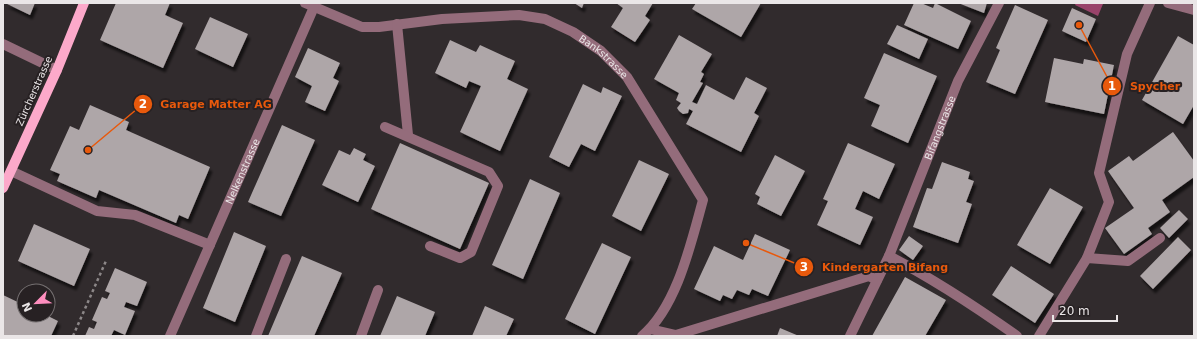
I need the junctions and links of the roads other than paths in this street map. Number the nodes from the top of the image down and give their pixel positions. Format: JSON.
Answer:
{"nodes":[{"id":1,"x":84,"y":3,"type":"edge"},
{"id":2,"x":999,"y":3,"type":"edge"},
{"id":3,"x":1150,"y":3,"type":"edge"},
{"id":4,"x":1168,"y":3,"type":"edge"},
{"id":5,"x":309,"y":5,"type":"edge"},
{"id":6,"x":1194,"y":10,"type":"edge"},
{"id":7,"x":396,"y":24,"type":"junction"},
{"id":8,"x":3,"y":44,"type":"edge"},
{"id":9,"x":57,"y":70,"type":"junction"},
{"id":10,"x":385,"y":127,"type":"dead end"},
{"id":11,"x":408,"y":135,"type":"junction"},
{"id":12,"x":11,"y":172,"type":"junction"},
{"id":13,"x":3,"y":188,"type":"edge"},
{"id":14,"x":1160,"y":238,"type":"dead end"},
{"id":15,"x":210,"y":245,"type":"junction"},
{"id":16,"x":430,"y":246,"type":"dead end"},
{"id":17,"x":889,"y":256,"type":"junction"},
{"id":18,"x":1087,"y":258,"type":"junction"},
{"id":19,"x":286,"y":259,"type":"dead end"},
{"id":20,"x":877,"y":280,"type":"junction"},
{"id":21,"x":378,"y":290,"type":"dead end"},
{"id":22,"x":650,"y":329,"type":"junction"},
{"id":23,"x":170,"y":336,"type":"edge"},
{"id":24,"x":256,"y":336,"type":"edge"},
{"id":25,"x":361,"y":336,"type":"edge"},
{"id":26,"x":642,"y":336,"type":"edge"},
{"id":27,"x":850,"y":336,"type":"edge"},
{"id":28,"x":1017,"y":336,"type":"edge"},
{"id":29,"x":1039,"y":336,"type":"edge"}],
"edges":[{"from":1,"to":9,"type":"main road","name":"Zürcherstrasse"},
{"from":2,"to":17,"type":"street","name":"Bifangstrasse"},
{"from":3,"to":18,"type":"street"},
{"from":4,"to":6,"type":"street"},
{"from":5,"to":7,"type":"street","name":"Bankstrasse"},
{"from":5,"to":15,"type":"street","name":"Nelkenstrasse"},
{"from":7,"to":11,"type":"street"},
{"from":7,"to":22,"type":"street","name":"Bankstrasse"},
{"from":8,"to":9,"type":"street"},
{"from":9,"to":12,"type":"main road","name":"Zürcherstrasse"},
{"from":10,"to":11,"type":"street"},
{"from":11,"to":16,"type":"street"},
{"from":12,"to":13,"type":"main road","name":"Zürcherstrasse"},
{"from":12,"to":15,"type":"street"},
{"from":14,"to":18,"type":"street"},
{"from":15,"to":23,"type":"street","name":"Nelkenstrasse"},
{"from":17,"to":20,"type":"street","name":"Bifangstrasse"},
{"from":17,"to":28,"type":"street"},
{"from":18,"to":29,"type":"street"},
{"from":19,"to":24,"type":"street"},
{"from":20,"to":22,"type":"street"},
{"from":20,"to":27,"type":"street","name":"Bifangstrasse"},
{"from":21,"to":25,"type":"street"},
{"from":22,"to":26,"type":"street"}]}
